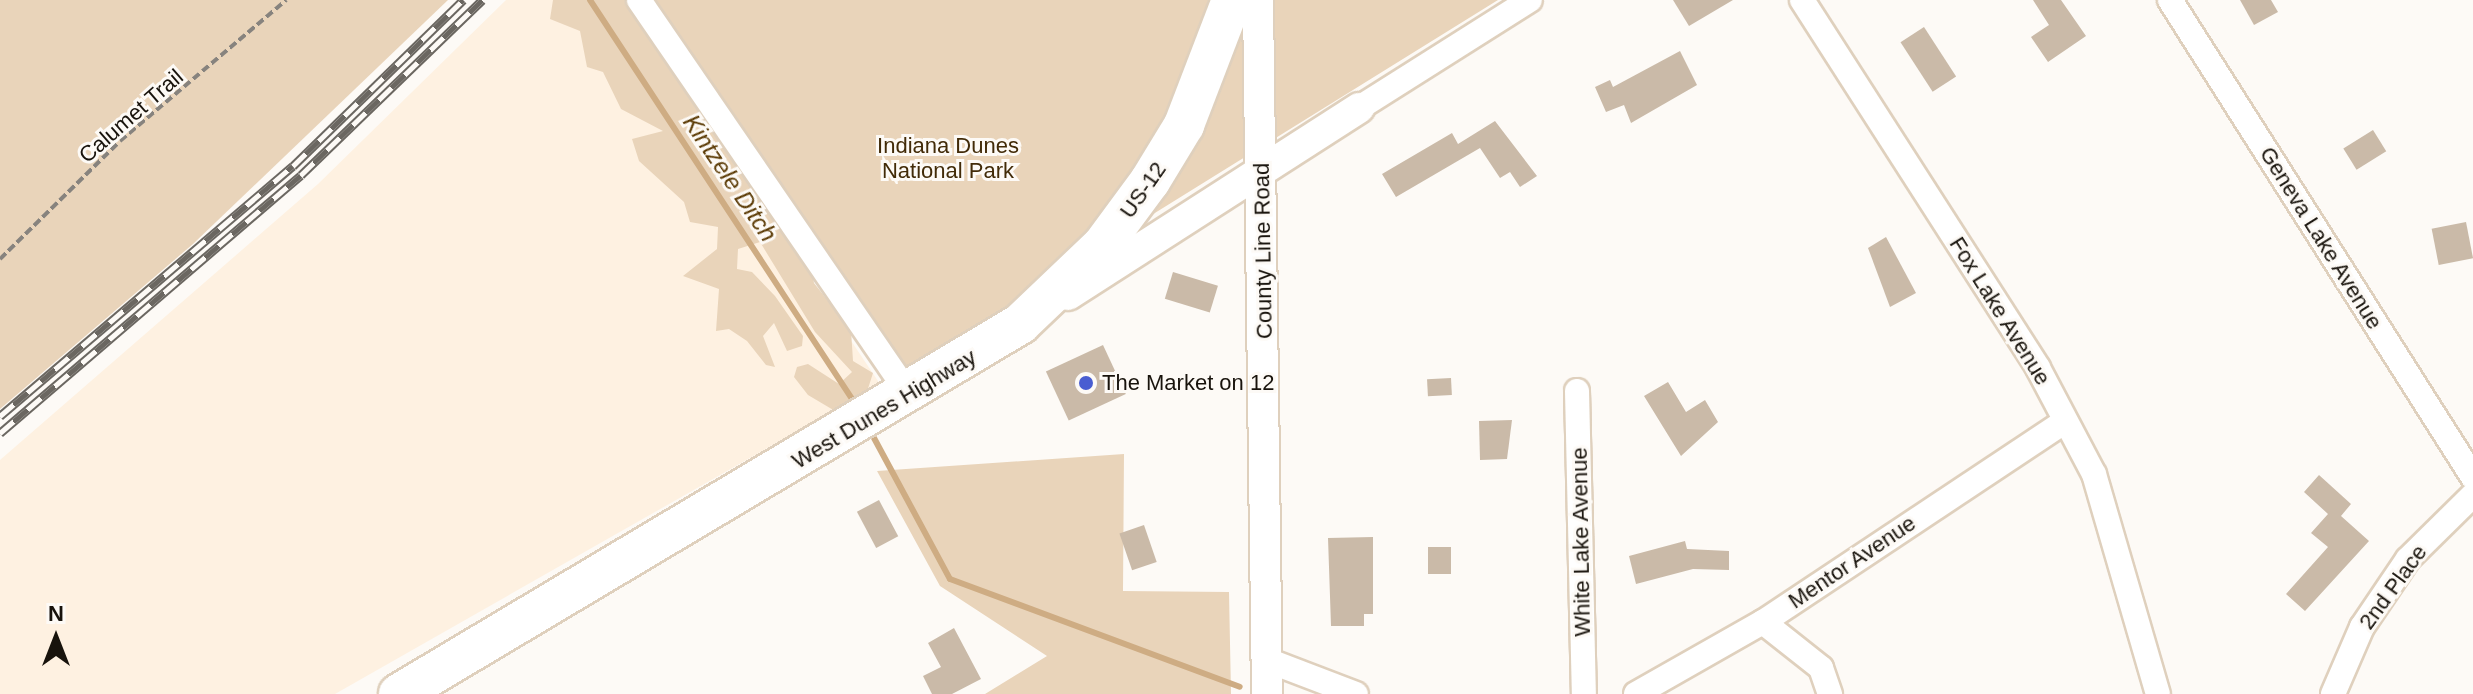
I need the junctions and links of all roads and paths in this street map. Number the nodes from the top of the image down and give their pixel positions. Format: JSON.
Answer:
{"nodes":[{"id":1,"x":286,"y":0,"type":"edge"},
{"id":2,"x":639,"y":0,"type":"edge"},
{"id":3,"x":1232,"y":0,"type":"edge"},
{"id":4,"x":1258,"y":0,"type":"edge"},
{"id":5,"x":1530,"y":0,"type":"edge"},
{"id":6,"x":1802,"y":0,"type":"edge"},
{"id":7,"x":2170,"y":0,"type":"edge"},
{"id":8,"x":1359,"y":108,"type":"joint"},
{"id":9,"x":1262,"y":173,"type":"junction"},
{"id":10,"x":0,"y":259,"type":"edge"},
{"id":11,"x":997,"y":341,"type":"junction"},
{"id":12,"x":1577,"y":391,"type":"dead end"},
{"id":13,"x":909,"y":395,"type":"junction"},
{"id":14,"x":2064,"y":422,"type":"junction"},
{"id":15,"x":2473,"y":477,"type":"edge"},
{"id":16,"x":2473,"y":495,"type":"edge"},
{"id":17,"x":1763,"y":622,"type":"junction"},
{"id":18,"x":1267,"y":660,"type":"junction"},
{"id":19,"x":399,"y":694,"type":"edge"},
{"id":20,"x":1267,"y":694,"type":"edge"},
{"id":21,"x":1356,"y":694,"type":"edge"},
{"id":22,"x":1584,"y":694,"type":"edge"},
{"id":23,"x":1636,"y":694,"type":"edge"},
{"id":24,"x":1830,"y":694,"type":"edge"},
{"id":25,"x":2158,"y":694,"type":"edge"},
{"id":26,"x":2333,"y":694,"type":"edge"}],
"edges":[{"from":1,"to":10,"type":"path","name":"Calumet Trail"},
{"from":2,"to":13,"type":"street"},
{"from":3,"to":11,"type":"main road","name":"US-12"},
{"from":4,"to":9,"type":"street","name":"County Line Road"},
{"from":5,"to":8,"type":"street"},
{"from":6,"to":14,"type":"street","name":"Fox Lake Avenue"},
{"from":7,"to":15,"type":"street","name":"Geneva Lake Avenue"},
{"from":8,"to":9,"type":"street","name":"West Dunes Highway"},
{"from":9,"to":11,"type":"street","name":"West Dunes Highway"},
{"from":9,"to":18,"type":"street","name":"County Line Road"},
{"from":11,"to":13,"type":"main road","name":"West Dunes Highway"},
{"from":12,"to":22,"type":"street","name":"White Lake Avenue"},
{"from":13,"to":19,"type":"main road","name":"West Dunes Highway"},
{"from":14,"to":17,"type":"street","name":"Mentor Avenue"},
{"from":14,"to":25,"type":"street","name":"Fox Lake Avenue"},
{"from":16,"to":26,"type":"street","name":"2nd Place"},
{"from":17,"to":23,"type":"street","name":"Mentor Avenue"},
{"from":17,"to":24,"type":"street"},
{"from":18,"to":20,"type":"street","name":"County Line Road"},
{"from":18,"to":21,"type":"street"}]}
